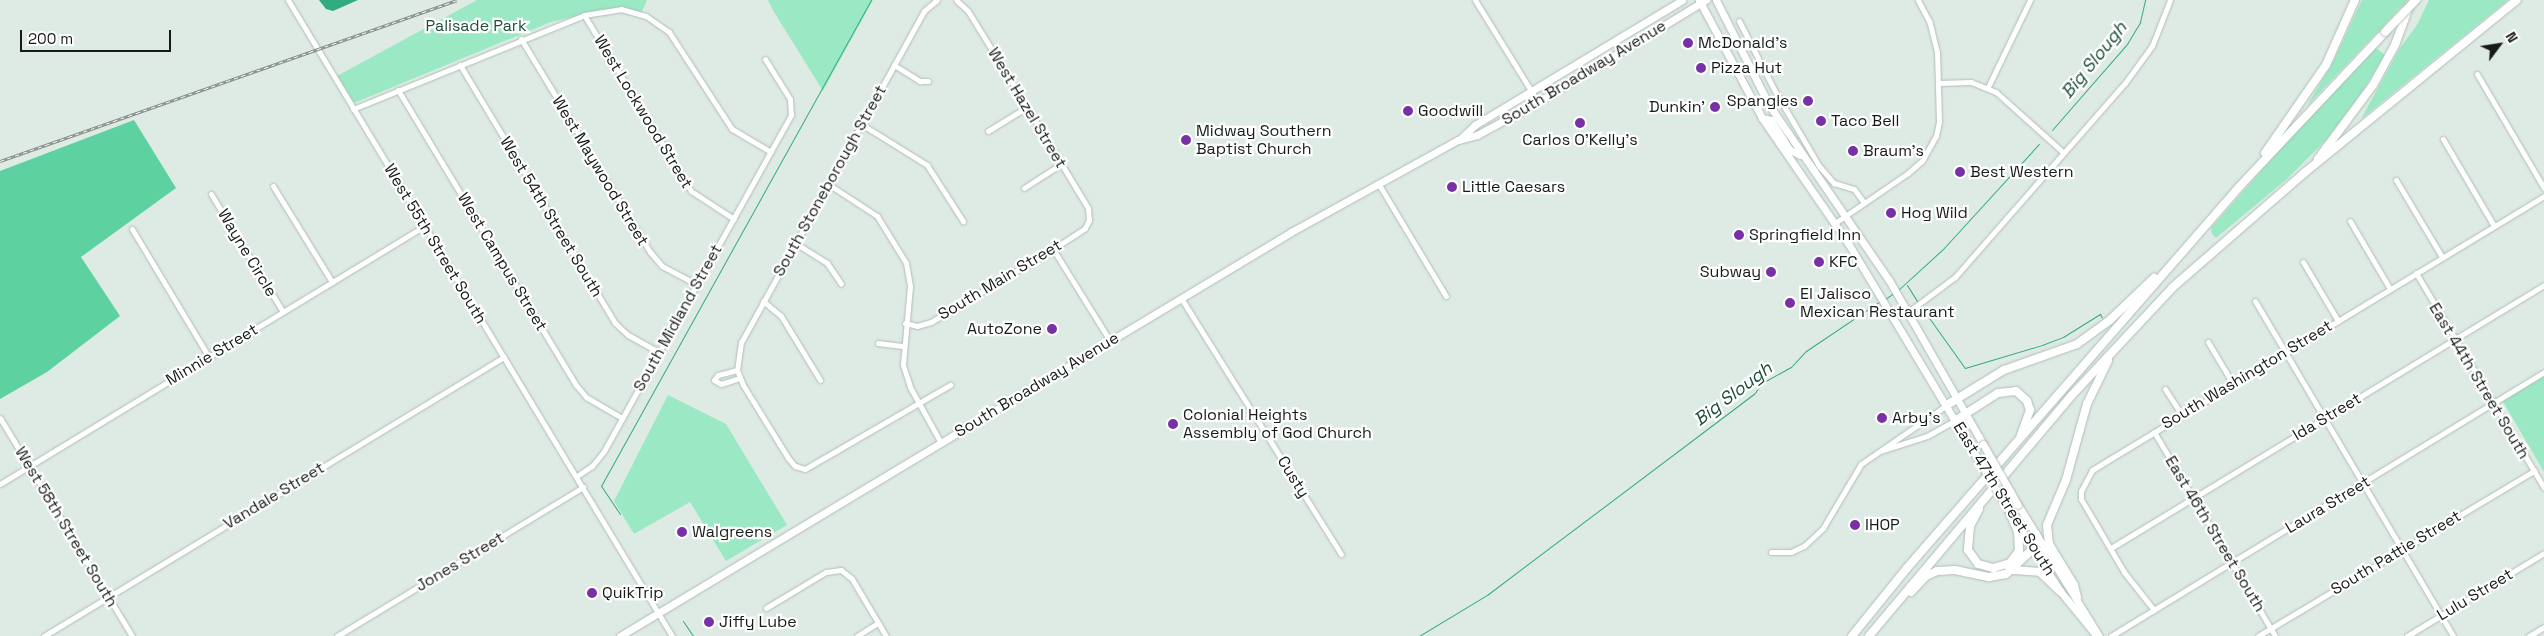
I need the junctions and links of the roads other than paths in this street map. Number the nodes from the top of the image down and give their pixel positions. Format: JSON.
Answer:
{"nodes":[{"id":1,"x":288,"y":0,"type":"edge"},
{"id":2,"x":937,"y":0,"type":"edge"},
{"id":3,"x":956,"y":0,"type":"edge"},
{"id":4,"x":1475,"y":0,"type":"edge"},
{"id":5,"x":1682,"y":0,"type":"edge"},
{"id":6,"x":1716,"y":0,"type":"edge"},
{"id":7,"x":1918,"y":0,"type":"edge"},
{"id":8,"x":2030,"y":0,"type":"edge"},
{"id":9,"x":2170,"y":0,"type":"edge"},
{"id":10,"x":2355,"y":0,"type":"edge"},
{"id":11,"x":2412,"y":0,"type":"edge"},
{"id":12,"x":2416,"y":0,"type":"edge"},
{"id":13,"x":2517,"y":0,"type":"edge"},
{"id":14,"x":1702,"y":1,"type":"edge"},
{"id":15,"x":584,"y":15,"type":"junction"},
{"id":16,"x":1739,"y":22,"type":"dead end"},
{"id":17,"x":521,"y":39,"type":"junction"},
{"id":18,"x":765,"y":59,"type":"dead end"},
{"id":19,"x":460,"y":65,"type":"junction"},
{"id":20,"x":894,"y":65,"type":"junction"},
{"id":21,"x":1734,"y":65,"type":"junction"},
{"id":22,"x":2477,"y":74,"type":"dead end"},
{"id":23,"x":928,"y":80,"type":"dead end"},
{"id":24,"x":1939,"y":83,"type":"junction"},
{"id":25,"x":1988,"y":88,"type":"junction"},
{"id":26,"x":398,"y":90,"type":"junction"},
{"id":27,"x":1532,"y":93,"type":"junction"},
{"id":28,"x":1779,"y":100,"type":"junction"},
{"id":29,"x":1538,"y":102,"type":"junction"},
{"id":30,"x":1769,"y":105,"type":"junction"},
{"id":31,"x":1027,"y":107,"type":"junction"},
{"id":32,"x":353,"y":108,"type":"junction"},
{"id":33,"x":1762,"y":118,"type":"junction"},
{"id":34,"x":861,"y":124,"type":"junction"},
{"id":35,"x":988,"y":131,"type":"dead end"},
{"id":36,"x":2443,"y":139,"type":"dead end"},
{"id":37,"x":1458,"y":140,"type":"junction"},
{"id":38,"x":771,"y":152,"type":"junction"},
{"id":39,"x":2064,"y":153,"type":"junction"},
{"id":40,"x":1800,"y":155,"type":"junction"},
{"id":41,"x":1061,"y":164,"type":"junction"},
{"id":42,"x":2304,"y":173,"type":"junction"},
{"id":43,"x":2396,"y":180,"type":"dead end"},
{"id":44,"x":1378,"y":183,"type":"junction"},
{"id":45,"x":828,"y":184,"type":"junction"},
{"id":46,"x":273,"y":186,"type":"dead end"},
{"id":47,"x":2240,"y":186,"type":"junction"},
{"id":48,"x":1024,"y":188,"type":"dead end"},
{"id":49,"x":2544,"y":188,"type":"edge"},
{"id":50,"x":211,"y":194,"type":"dead end"},
{"id":51,"x":2544,"y":196,"type":"edge"},
{"id":52,"x":1864,"y":203,"type":"junction"},
{"id":53,"x":1846,"y":215,"type":"junction"},
{"id":54,"x":734,"y":219,"type":"junction"},
{"id":55,"x":963,"y":221,"type":"dead end"},
{"id":56,"x":2350,"y":221,"type":"dead end"},
{"id":57,"x":1088,"y":222,"type":"joint"},
{"id":58,"x":2208,"y":222,"type":"junction"},
{"id":59,"x":1835,"y":223,"type":"junction"},
{"id":60,"x":425,"y":226,"type":"junction"},
{"id":61,"x":2494,"y":226,"type":"junction"},
{"id":62,"x":132,"y":229,"type":"dead end"},
{"id":63,"x":795,"y":243,"type":"junction"},
{"id":64,"x":1053,"y":249,"type":"junction"},
{"id":65,"x":2442,"y":257,"type":"junction"},
{"id":66,"x":2303,"y":262,"type":"dead end"},
{"id":67,"x":2416,"y":273,"type":"junction"},
{"id":68,"x":332,"y":282,"type":"junction"},
{"id":69,"x":841,"y":284,"type":"dead end"},
{"id":70,"x":697,"y":285,"type":"junction"},
{"id":71,"x":2544,"y":285,"type":"edge"},
{"id":72,"x":2390,"y":289,"type":"junction"},
{"id":73,"x":1446,"y":296,"type":"dead end"},
{"id":74,"x":1181,"y":298,"type":"junction"},
{"id":75,"x":763,"y":301,"type":"junction"},
{"id":76,"x":2255,"y":301,"type":"dead end"},
{"id":77,"x":283,"y":312,"type":"junction"},
{"id":78,"x":1908,"y":312,"type":"junction"},
{"id":79,"x":2338,"y":320,"type":"junction"},
{"id":80,"x":905,"y":323,"type":"junction"},
{"id":81,"x":2130,"y":330,"type":"junction"},
{"id":82,"x":2454,"y":340,"type":"junction"},
{"id":83,"x":1110,"y":341,"type":"junction"},
{"id":84,"x":2208,"y":342,"type":"dead end"},
{"id":85,"x":878,"y":343,"type":"dead end"},
{"id":86,"x":902,"y":346,"type":"junction"},
{"id":87,"x":659,"y":352,"type":"junction"},
{"id":88,"x":2285,"y":352,"type":"junction"},
{"id":89,"x":504,"y":356,"type":"junction"},
{"id":90,"x":209,"y":357,"type":"junction"},
{"id":91,"x":737,"y":370,"type":"junction"},
{"id":92,"x":2544,"y":372,"type":"edge"},
{"id":93,"x":740,"y":378,"type":"junction"},
{"id":94,"x":820,"y":380,"type":"dead end"},
{"id":95,"x":2233,"y":384,"type":"junction"},
{"id":96,"x":950,"y":385,"type":"dead end"},
{"id":97,"x":2165,"y":389,"type":"dead end"},
{"id":98,"x":1958,"y":398,"type":"junction"},
{"id":99,"x":919,"y":404,"type":"junction"},
{"id":100,"x":2492,"y":404,"type":"junction"},
{"id":101,"x":1947,"y":405,"type":"junction"},
{"id":102,"x":1966,"y":413,"type":"junction"},
{"id":103,"x":2182,"y":415,"type":"junction"},
{"id":104,"x":0,"y":418,"type":"edge"},
{"id":105,"x":622,"y":418,"type":"junction"},
{"id":106,"x":2324,"y":419,"type":"junction"},
{"id":107,"x":1956,"y":420,"type":"junction"},
{"id":108,"x":2154,"y":432,"type":"junction"},
{"id":109,"x":941,"y":443,"type":"junction"},
{"id":110,"x":2015,"y":446,"type":"junction"},
{"id":111,"x":1880,"y":451,"type":"junction"},
{"id":112,"x":29,"y":466,"type":"junction"},
{"id":113,"x":2534,"y":470,"type":"junction"},
{"id":114,"x":577,"y":476,"type":"junction"},
{"id":115,"x":0,"y":484,"type":"edge"},
{"id":116,"x":2363,"y":484,"type":"junction"},
{"id":117,"x":583,"y":487,"type":"junction"},
{"id":118,"x":2544,"y":488,"type":"edge"},
{"id":119,"x":1986,"y":496,"type":"junction"},
{"id":120,"x":2193,"y":498,"type":"junction"},
{"id":121,"x":2010,"y":513,"type":"junction"},
{"id":122,"x":2036,"y":534,"type":"junction"},
{"id":123,"x":2111,"y":548,"type":"junction"},
{"id":124,"x":2033,"y":549,"type":"junction"},
{"id":125,"x":2402,"y":549,"type":"junction"},
{"id":126,"x":1771,"y":552,"type":"dead end"},
{"id":127,"x":2544,"y":553,"type":"edge"},
{"id":128,"x":1341,"y":554,"type":"dead end"},
{"id":129,"x":2232,"y":563,"type":"junction"},
{"id":130,"x":2013,"y":570,"type":"junction"},
{"id":131,"x":2060,"y":590,"type":"junction"},
{"id":132,"x":109,"y":597,"type":"junction"},
{"id":133,"x":2077,"y":597,"type":"junction"},
{"id":134,"x":766,"y":608,"type":"dead end"},
{"id":135,"x":2154,"y":610,"type":"junction"},
{"id":136,"x":658,"y":613,"type":"junction"},
{"id":137,"x":2441,"y":616,"type":"junction"},
{"id":138,"x":878,"y":623,"type":"junction"},
{"id":139,"x":2544,"y":627,"type":"edge"},
{"id":140,"x":2271,"y":628,"type":"junction"},
{"id":141,"x":1874,"y":629,"type":"junction"},
{"id":142,"x":44,"y":636,"type":"edge"},
{"id":143,"x":132,"y":636,"type":"edge"},
{"id":144,"x":337,"y":636,"type":"edge"},
{"id":145,"x":620,"y":636,"type":"edge"},
{"id":146,"x":672,"y":636,"type":"edge"},
{"id":147,"x":857,"y":636,"type":"edge"},
{"id":148,"x":886,"y":636,"type":"edge"},
{"id":149,"x":1852,"y":636,"type":"edge"},
{"id":150,"x":1869,"y":636,"type":"edge"},
{"id":151,"x":2098,"y":636,"type":"edge"},
{"id":152,"x":2111,"y":636,"type":"edge"},
{"id":153,"x":2258,"y":636,"type":"edge"},
{"id":154,"x":2275,"y":636,"type":"edge"},
{"id":155,"x":2407,"y":636,"type":"edge"},
{"id":156,"x":2453,"y":636,"type":"edge"},
{"id":157,"x":2529,"y":636,"type":"edge"}],
"edges":[{"from":1,"to":32,"type":"street","name":"West 55th Street South"},
{"from":2,"to":20,"type":"street","name":"South Stoneborough Street"},
{"from":3,"to":31,"type":"street","name":"West Hazel Street"},
{"from":4,"to":27,"type":"street"},
{"from":5,"to":27,"type":"main road","name":"South Broadway Avenue"},
{"from":6,"to":30,"type":"main road","name":"East 47th Street South"},
{"from":7,"to":24,"type":"street"},
{"from":8,"to":25,"type":"street"},
{"from":9,"to":39,"type":"street"},
{"from":10,"to":47,"type":"highway"},
{"from":11,"to":42,"type":"highway"},
{"from":12,"to":47,"type":"highway","bridge":true},
{"from":13,"to":42,"type":"highway"},
{"from":14,"to":21,"type":"main road","name":"East 47th Street South"},
{"from":14,"to":29,"type":"main road","name":"South Broadway Avenue"},
{"from":15,"to":17,"type":"street"},
{"from":15,"to":38,"type":"street"},
{"from":15,"to":54,"type":"street","name":"West Lockwood Street"},
{"from":16,"to":28,"type":"street"},
{"from":17,"to":19,"type":"street"},
{"from":17,"to":70,"type":"street","name":"West Maywood Street"},
{"from":18,"to":38,"type":"street","name":"South Midland Street"},
{"from":19,"to":26,"type":"street"},
{"from":19,"to":87,"type":"street","name":"West 54th Street South"},
{"from":20,"to":23,"type":"street"},
{"from":20,"to":34,"type":"street","name":"South Stoneborough Street"},
{"from":21,"to":30,"type":"main road"},
{"from":21,"to":33,"type":"main road","name":"East 47th Street South"},
{"from":22,"to":49,"type":"street"},
{"from":24,"to":25,"type":"street"},
{"from":24,"to":52,"type":"street"},
{"from":25,"to":39,"type":"street"},
{"from":26,"to":32,"type":"street"},
{"from":26,"to":105,"type":"street","name":"West Campus Street"},
{"from":27,"to":29,"type":"street"},
{"from":27,"to":37,"type":"main road","name":"South Broadway Avenue"},
{"from":28,"to":30,"type":"street"},
{"from":28,"to":52,"type":"street"},
{"from":29,"to":37,"type":"main road","name":"South Broadway Avenue"},
{"from":30,"to":40,"type":"main road","name":"East 47th Street South"},
{"from":31,"to":35,"type":"street"},
{"from":31,"to":41,"type":"street","name":"West Hazel Street"},
{"from":32,"to":60,"type":"street","name":"West 55th Street South"},
{"from":33,"to":40,"type":"main road"},
{"from":33,"to":59,"type":"main road","name":"East 47th Street South"},
{"from":34,"to":45,"type":"street","name":"South Stoneborough Street"},
{"from":34,"to":55,"type":"street"},
{"from":36,"to":61,"type":"street"},
{"from":37,"to":44,"type":"main road","name":"South Broadway Avenue"},
{"from":38,"to":54,"type":"street","name":"South Midland Street"},
{"from":39,"to":78,"type":"street"},
{"from":40,"to":53,"type":"main road","name":"East 47th Street South"},
{"from":41,"to":48,"type":"street"},
{"from":41,"to":57,"type":"street","name":"West Hazel Street"},
{"from":42,"to":81,"type":"highway"},
{"from":43,"to":65,"type":"street"},
{"from":44,"to":73,"type":"street"},
{"from":44,"to":74,"type":"main road","name":"South Broadway Avenue"},
{"from":45,"to":63,"type":"street","name":"South Stoneborough Street"},
{"from":45,"to":80,"type":"street"},
{"from":46,"to":68,"type":"street"},
{"from":47,"to":58,"type":"highway"},
{"from":50,"to":77,"type":"street","name":"Wayne Circle"},
{"from":51,"to":61,"type":"street","name":"South Washington Street"},
{"from":52,"to":53,"type":"street"},
{"from":53,"to":59,"type":"street"},
{"from":53,"to":78,"type":"main road","name":"East 47th Street South"},
{"from":54,"to":70,"type":"street","name":"South Midland Street"},
{"from":56,"to":72,"type":"street"},
{"from":57,"to":64,"type":"street","name":"South Main Street"},
{"from":58,"to":98,"type":"highway"},
{"from":58,"to":110,"type":"highway"},
{"from":59,"to":101,"type":"main road","name":"East 47th Street South"},
{"from":60,"to":68,"type":"street","name":"Minnie Street"},
{"from":60,"to":89,"type":"street","name":"West 55th Street South"},
{"from":61,"to":65,"type":"street","name":"South Washington Street"},
{"from":62,"to":90,"type":"street"},
{"from":63,"to":69,"type":"street"},
{"from":63,"to":75,"type":"street","name":"South Stoneborough Street"},
{"from":64,"to":80,"type":"street","name":"South Main Street"},
{"from":64,"to":83,"type":"street"},
{"from":65,"to":67,"type":"street","name":"South Washington Street"},
{"from":66,"to":79,"type":"street"},
{"from":67,"to":72,"type":"street","name":"South Washington Street"},
{"from":67,"to":82,"type":"street","name":"East 44th Street South"},
{"from":68,"to":77,"type":"street","name":"Minnie Street"},
{"from":70,"to":87,"type":"street","name":"South Midland Street"},
{"from":71,"to":82,"type":"street","name":"Ida Street"},
{"from":72,"to":79,"type":"street","name":"South Washington Street"},
{"from":74,"to":83,"type":"main road","name":"South Broadway Avenue"},
{"from":74,"to":128,"type":"street","name":"Custy"},
{"from":75,"to":91,"type":"street","name":"South Stoneborough Street"},
{"from":75,"to":94,"type":"street"},
{"from":76,"to":88,"type":"street"},
{"from":77,"to":90,"type":"street","name":"Minnie Street"},
{"from":78,"to":98,"type":"main road","name":"East 47th Street South"},
{"from":79,"to":88,"type":"street","name":"South Washington Street"},
{"from":80,"to":86,"type":"street"},
{"from":81,"to":119,"type":"highway"},
{"from":81,"to":133,"type":"highway"},
{"from":82,"to":100,"type":"street","name":"East 44th Street South"},
{"from":82,"to":106,"type":"street","name":"Ida Street"},
{"from":83,"to":109,"type":"main road","name":"South Broadway Avenue"},
{"from":84,"to":95,"type":"street"},
{"from":85,"to":86,"type":"street"},
{"from":86,"to":99,"type":"street"},
{"from":87,"to":105,"type":"street","name":"South Midland Street"},
{"from":88,"to":95,"type":"street","name":"South Washington Street"},
{"from":88,"to":106,"type":"street"},
{"from":89,"to":114,"type":"street","name":"West 55th Street South"},
{"from":89,"to":132,"type":"street","name":"Vandale Street"},
{"from":90,"to":112,"type":"street","name":"Minnie Street"},
{"from":91,"to":93,"type":"street"},
{"from":91,"to":93,"type":"street"},
{"from":92,"to":100,"type":"street","name":"Laura Street"},
{"from":93,"to":99,"type":"street"},
{"from":95,"to":103,"type":"street","name":"South Washington Street"},
{"from":96,"to":99,"type":"street"},
{"from":97,"to":103,"type":"street"},
{"from":98,"to":101,"type":"highway"},
{"from":98,"to":102,"type":"main road","name":"East 47th Street South"},
{"from":99,"to":109,"type":"street"},
{"from":100,"to":113,"type":"street","name":"East 44th Street South"},
{"from":100,"to":116,"type":"street","name":"Laura Street"},
{"from":101,"to":107,"type":"main road","name":"East 47th Street South"},
{"from":101,"to":111,"type":"street"},
{"from":102,"to":107,"type":"highway"},
{"from":102,"to":110,"type":"highway"},
{"from":102,"to":122,"type":"main road","name":"East 47th Street South","bridge":true},
{"from":103,"to":108,"type":"street","name":"South Washington Street"},
{"from":104,"to":112,"type":"street","name":"West 58th Street South"},
{"from":105,"to":114,"type":"street","name":"South Midland Street"},
{"from":106,"to":116,"type":"street"},
{"from":106,"to":120,"type":"street","name":"Ida Street"},
{"from":107,"to":111,"type":"street"},
{"from":107,"to":121,"type":"main road","name":"East 47th Street South","bridge":true},
{"from":108,"to":120,"type":"street","name":"East 46th Street South"},
{"from":108,"to":123,"type":"street","name":"South Washington Street"},
{"from":109,"to":136,"type":"main road","name":"South Broadway Avenue"},
{"from":110,"to":149,"type":"highway"},
{"from":111,"to":126,"type":"street"},
{"from":112,"to":115,"type":"street","name":"Minnie Street"},
{"from":112,"to":132,"type":"street","name":"West 58th Street South"},
{"from":113,"to":118,"type":"street","name":"East 44th Street South"},
{"from":113,"to":125,"type":"street","name":"South Pattie Street"},
{"from":114,"to":117,"type":"street","name":"West 55th Street South"},
{"from":116,"to":125,"type":"street"},
{"from":116,"to":129,"type":"street","name":"Laura Street"},
{"from":117,"to":136,"type":"street","name":"West 55th Street South"},
{"from":117,"to":144,"type":"street","name":"Jones Street"},
{"from":119,"to":121,"type":"highway"},
{"from":119,"to":141,"type":"highway"},
{"from":120,"to":123,"type":"street","name":"Ida Street"},
{"from":120,"to":129,"type":"street","name":"East 46th Street South"},
{"from":121,"to":124,"type":"main road","name":"East 47th Street South"},
{"from":122,"to":124,"type":"highway"},
{"from":122,"to":133,"type":"main road","name":"East 47th Street South"},
{"from":123,"to":135,"type":"street","name":"South Washington Street"},
{"from":124,"to":130,"type":"highway"},
{"from":124,"to":131,"type":"main road","name":"East 47th Street South"},
{"from":125,"to":137,"type":"street"},
{"from":125,"to":140,"type":"street","name":"South Pattie Street"},
{"from":127,"to":137,"type":"street","name":"Lulu Street"},
{"from":129,"to":135,"type":"street","name":"Laura Street"},
{"from":129,"to":140,"type":"street","name":"East 46th Street South"},
{"from":130,"to":131,"type":"highway"},
{"from":130,"to":141,"type":"highway"},
{"from":131,"to":151,"type":"main road","name":"East 47th Street South"},
{"from":132,"to":142,"type":"street","name":"Vandale Street"},
{"from":132,"to":143,"type":"street","name":"West 58th Street South"},
{"from":133,"to":151,"type":"main road","name":"East 47th Street South"},
{"from":134,"to":138,"type":"street"},
{"from":135,"to":152,"type":"street","name":"Laura Street"},
{"from":136,"to":145,"type":"main road","name":"South Broadway Avenue"},
{"from":136,"to":146,"type":"street","name":"West 55th Street South"},
{"from":137,"to":155,"type":"street","name":"Lulu Street"},
{"from":137,"to":156,"type":"street"},
{"from":138,"to":147,"type":"street"},
{"from":138,"to":148,"type":"street"},
{"from":139,"to":157,"type":"street"},
{"from":140,"to":153,"type":"street","name":"South Pattie Street"},
{"from":140,"to":154,"type":"street","name":"East 46th Street South"},
{"from":141,"to":150,"type":"highway"}]}
